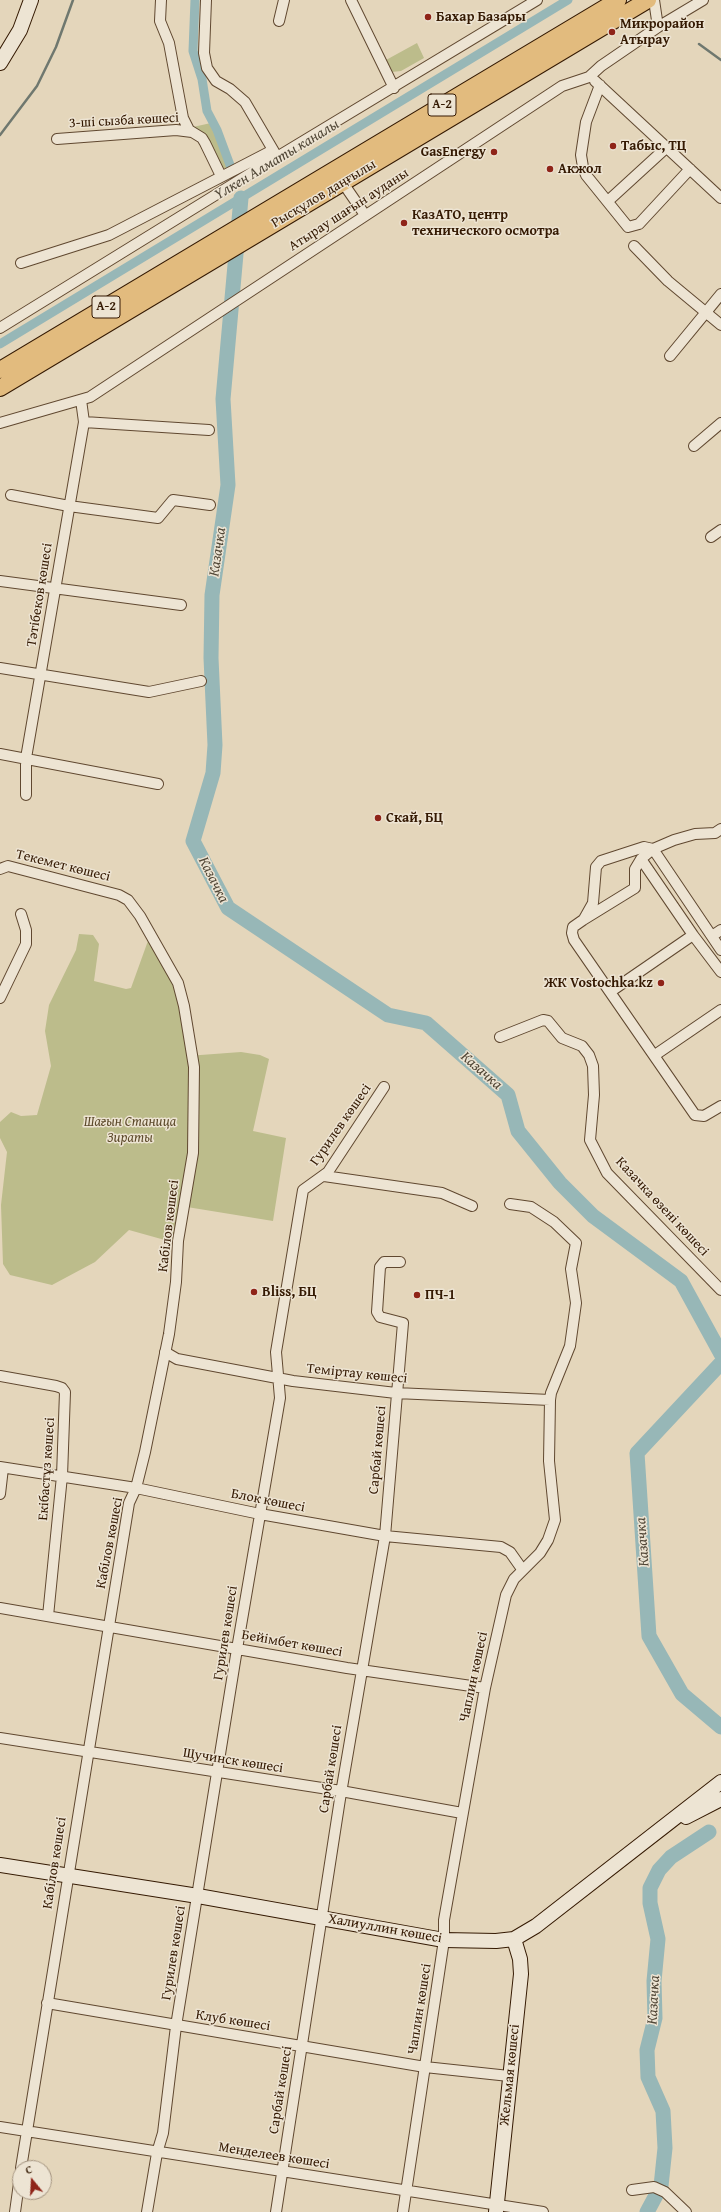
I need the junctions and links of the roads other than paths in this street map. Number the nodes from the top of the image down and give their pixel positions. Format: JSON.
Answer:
{"nodes":[{"id":1,"x":31,"y":0,"type":"edge"},
{"id":2,"x":161,"y":0,"type":"edge"},
{"id":3,"x":206,"y":0,"type":"edge"},
{"id":4,"x":284,"y":0,"type":"edge"},
{"id":5,"x":351,"y":0,"type":"edge"},
{"id":6,"x":537,"y":0,"type":"edge"},
{"id":7,"x":618,"y":0,"type":"edge"},
{"id":8,"x":648,"y":0,"type":"edge"},
{"id":9,"x":654,"y":0,"type":"edge"},
{"id":10,"x":703,"y":0,"type":"edge"},
{"id":11,"x":279,"y":21,"type":"dead end"},
{"id":12,"x":658,"y":27,"type":"junction"},
{"id":13,"x":0,"y":63,"type":"edge"},
{"id":14,"x":589,"y":77,"type":"junction"},
{"id":15,"x":600,"y":85,"type":"junction"},
{"id":16,"x":394,"y":88,"type":"junction"},
{"id":17,"x":192,"y":132,"type":"junction"},
{"id":18,"x":57,"y":138,"type":"dead end"},
{"id":19,"x":395,"y":142,"type":"junction"},
{"id":20,"x":667,"y":147,"type":"junction"},
{"id":21,"x":275,"y":153,"type":"junction"},
{"id":22,"x":690,"y":170,"type":"junction"},
{"id":23,"x":221,"y":176,"type":"junction"},
{"id":24,"x":343,"y":183,"type":"junction"},
{"id":25,"x":721,"y":198,"type":"edge"},
{"id":26,"x":608,"y":201,"type":"junction"},
{"id":27,"x":365,"y":215,"type":"junction"},
{"id":28,"x":634,"y":246,"type":"dead end"},
{"id":29,"x":21,"y":263,"type":"dead end"},
{"id":30,"x":721,"y":294,"type":"edge"},
{"id":31,"x":706,"y":313,"type":"junction"},
{"id":32,"x":721,"y":325,"type":"edge"},
{"id":33,"x":0,"y":328,"type":"edge"},
{"id":34,"x":670,"y":356,"type":"dead end"},
{"id":35,"x":0,"y":370,"type":"edge"},
{"id":36,"x":0,"y":388,"type":"edge"},
{"id":37,"x":81,"y":400,"type":"junction"},
{"id":38,"x":84,"y":422,"type":"junction"},
{"id":39,"x":0,"y":423,"type":"edge"},
{"id":40,"x":721,"y":423,"type":"edge"},
{"id":41,"x":209,"y":430,"type":"dead end"},
{"id":42,"x":694,"y":446,"type":"dead end"},
{"id":43,"x":11,"y":495,"type":"dead end"},
{"id":44,"x":210,"y":505,"type":"dead end"},
{"id":45,"x":69,"y":506,"type":"junction"},
{"id":46,"x":721,"y":530,"type":"edge"},
{"id":47,"x":711,"y":537,"type":"dead end"},
{"id":48,"x":0,"y":581,"type":"edge"},
{"id":49,"x":55,"y":588,"type":"junction"},
{"id":50,"x":181,"y":605,"type":"dead end"},
{"id":51,"x":0,"y":668,"type":"edge"},
{"id":52,"x":41,"y":675,"type":"junction"},
{"id":53,"x":200,"y":681,"type":"dead end"},
{"id":54,"x":0,"y":754,"type":"edge"},
{"id":55,"x":26,"y":758,"type":"junction"},
{"id":56,"x":158,"y":784,"type":"dead end"},
{"id":57,"x":26,"y":795,"type":"dead end"},
{"id":58,"x":721,"y":829,"type":"edge"},
{"id":59,"x":653,"y":849,"type":"junction"},
{"id":60,"x":641,"y":859,"type":"junction"},
{"id":61,"x":0,"y":869,"type":"edge"},
{"id":62,"x":119,"y":895,"type":"joint"},
{"id":63,"x":21,"y":914,"type":"dead end"},
{"id":64,"x":583,"y":920,"type":"junction"},
{"id":65,"x":721,"y":930,"type":"edge"},
{"id":66,"x":693,"y":935,"type":"junction"},
{"id":67,"x":712,"y":936,"type":"junction"},
{"id":68,"x":721,"y":950,"type":"edge"},
{"id":69,"x":721,"y":972,"type":"edge"},
{"id":70,"x":610,"y":992,"type":"junction"},
{"id":71,"x":0,"y":998,"type":"edge"},
{"id":72,"x":721,"y":1010,"type":"edge"},
{"id":73,"x":500,"y":1037,"type":"dead end"},
{"id":74,"x":656,"y":1055,"type":"junction"},
{"id":75,"x":384,"y":1087,"type":"dead end"},
{"id":76,"x":721,"y":1106,"type":"edge"},
{"id":77,"x":324,"y":1176,"type":"junction"},
{"id":78,"x":510,"y":1204,"type":"dead end"},
{"id":79,"x":472,"y":1206,"type":"dead end"},
{"id":80,"x":400,"y":1262,"type":"dead end"},
{"id":81,"x":721,"y":1290,"type":"edge"},
{"id":82,"x":165,"y":1352,"type":"junction"},
{"id":83,"x":0,"y":1376,"type":"edge"},
{"id":84,"x":277,"y":1379,"type":"junction"},
{"id":85,"x":396,"y":1393,"type":"junction"},
{"id":86,"x":550,"y":1400,"type":"junction"},
{"id":87,"x":2,"y":1468,"type":"edge"},
{"id":88,"x":62,"y":1476,"type":"junction"},
{"id":89,"x":136,"y":1488,"type":"junction"},
{"id":90,"x":0,"y":1494,"type":"edge"},
{"id":91,"x":260,"y":1514,"type":"junction"},
{"id":92,"x":385,"y":1536,"type":"junction"},
{"id":93,"x":522,"y":1569,"type":"junction"},
{"id":94,"x":0,"y":1608,"type":"edge"},
{"id":95,"x":48,"y":1616,"type":"junction"},
{"id":96,"x":109,"y":1626,"type":"junction"},
{"id":97,"x":237,"y":1649,"type":"junction"},
{"id":98,"x":361,"y":1670,"type":"junction"},
{"id":99,"x":485,"y":1688,"type":"junction"},
{"id":100,"x":0,"y":1738,"type":"edge"},
{"id":101,"x":88,"y":1752,"type":"junction"},
{"id":102,"x":218,"y":1773,"type":"junction"},
{"id":103,"x":721,"y":1782,"type":"edge"},
{"id":104,"x":341,"y":1791,"type":"junction"},
{"id":105,"x":721,"y":1792,"type":"edge"},
{"id":106,"x":721,"y":1799,"type":"edge"},
{"id":107,"x":462,"y":1813,"type":"junction"},
{"id":108,"x":681,"y":1819,"type":"junction"},
{"id":109,"x":628,"y":1853,"type":"junction"},
{"id":110,"x":0,"y":1865,"type":"edge"},
{"id":111,"x":67,"y":1876,"type":"junction"},
{"id":112,"x":198,"y":1896,"type":"junction"},
{"id":113,"x":322,"y":1918,"type":"junction"},
{"id":114,"x":514,"y":1939,"type":"junction"},
{"id":115,"x":444,"y":1940,"type":"junction"},
{"id":116,"x":47,"y":2003,"type":"junction"},
{"id":117,"x":176,"y":2026,"type":"junction"},
{"id":118,"x":302,"y":2047,"type":"junction"},
{"id":119,"x":425,"y":2067,"type":"junction"},
{"id":120,"x":509,"y":2076,"type":"junction"},
{"id":121,"x":0,"y":2127,"type":"edge"},
{"id":122,"x":27,"y":2131,"type":"junction"},
{"id":123,"x":157,"y":2153,"type":"junction"},
{"id":124,"x":22,"y":2160,"type":"edge"},
{"id":125,"x":282,"y":2171,"type":"junction"},
{"id":126,"x":632,"y":2190,"type":"dead end"},
{"id":127,"x":406,"y":2191,"type":"junction"},
{"id":128,"x":17,"y":2200,"type":"edge"},
{"id":129,"x":496,"y":2209,"type":"edge"},
{"id":130,"x":15,"y":2212,"type":"edge"},
{"id":131,"x":147,"y":2212,"type":"edge"},
{"id":132,"x":276,"y":2212,"type":"edge"},
{"id":133,"x":403,"y":2212,"type":"edge"},
{"id":134,"x":543,"y":2212,"type":"edge"},
{"id":135,"x":686,"y":2212,"type":"edge"}],
"edges":[{"from":1,"to":13,"type":"main road"},
{"from":2,"to":17,"type":"street","name":"3-ші сызба көшесі"},
{"from":3,"to":21,"type":"street"},
{"from":4,"to":11,"type":"street"},
{"from":5,"to":16,"type":"street"},
{"from":6,"to":16,"type":"street"},
{"from":7,"to":19,"type":"main road","name":"Рысқұлов даңғылы","number":"A-2"},
{"from":8,"to":19,"type":"main road","name":"Рысқұлов даңғылы","number":"A-2"},
{"from":9,"to":12,"type":"street"},
{"from":10,"to":12,"type":"street","name":"Атырау шағын ауданы"},
{"from":12,"to":14,"type":"street","name":"Атырау шағын ауданы"},
{"from":14,"to":15,"type":"street"},
{"from":14,"to":27,"type":"street","name":"Атырау шағын ауданы"},
{"from":15,"to":20,"type":"street"},
{"from":15,"to":26,"type":"street"},
{"from":16,"to":21,"type":"street"},
{"from":17,"to":18,"type":"street","name":"3-ші сызба көшесі"},
{"from":17,"to":23,"type":"street","name":"3-ші сызба көшесі"},
{"from":19,"to":24,"type":"main road","name":"Рысқұлов даңғылы","number":"A-2"},
{"from":19,"to":35,"type":"main road","name":"Рысқұлов даңғылы","number":"A-2"},
{"from":20,"to":22,"type":"street"},
{"from":20,"to":26,"type":"street"},
{"from":21,"to":23,"type":"street"},
{"from":21,"to":33,"type":"street"},
{"from":22,"to":25,"type":"street"},
{"from":22,"to":26,"type":"street"},
{"from":23,"to":29,"type":"street"},
{"from":24,"to":27,"type":"street"},
{"from":24,"to":36,"type":"main road","name":"Рысқұлов даңғылы","number":"A-2"},
{"from":27,"to":37,"type":"street","name":"Атырау шағын ауданы"},
{"from":28,"to":31,"type":"street"},
{"from":30,"to":31,"type":"street"},
{"from":31,"to":32,"type":"street"},
{"from":31,"to":34,"type":"street"},
{"from":37,"to":38,"type":"street","name":"Тәтібеков көшесі"},
{"from":37,"to":39,"type":"street","name":"Атырау шағын ауданы"},
{"from":38,"to":41,"type":"street"},
{"from":38,"to":45,"type":"street","name":"Тәтібеков көшесі"},
{"from":40,"to":42,"type":"street"},
{"from":43,"to":45,"type":"street"},
{"from":44,"to":45,"type":"street"},
{"from":45,"to":49,"type":"street","name":"Тәтібеков көшесі"},
{"from":46,"to":47,"type":"street"},
{"from":48,"to":49,"type":"street"},
{"from":49,"to":50,"type":"street"},
{"from":49,"to":52,"type":"street","name":"Тәтібеков көшесі"},
{"from":51,"to":52,"type":"street"},
{"from":52,"to":53,"type":"street"},
{"from":52,"to":55,"type":"street","name":"Тәтібеков көшесі"},
{"from":54,"to":55,"type":"street"},
{"from":55,"to":56,"type":"street"},
{"from":55,"to":57,"type":"street","name":"Тәтібеков көшесі"},
{"from":58,"to":59,"type":"street"},
{"from":59,"to":60,"type":"street"},
{"from":59,"to":64,"type":"street"},
{"from":59,"to":67,"type":"street"},
{"from":60,"to":64,"type":"street"},
{"from":60,"to":66,"type":"street"},
{"from":61,"to":62,"type":"street","name":"Текемет көшесі"},
{"from":62,"to":82,"type":"street","name":"Кабілов көшесі"},
{"from":63,"to":71,"type":"street"},
{"from":64,"to":70,"type":"street"},
{"from":65,"to":67,"type":"street"},
{"from":66,"to":69,"type":"street"},
{"from":66,"to":70,"type":"street"},
{"from":67,"to":68,"type":"street"},
{"from":70,"to":74,"type":"street"},
{"from":72,"to":74,"type":"street"},
{"from":73,"to":81,"type":"street","name":"Казачка өзені көшесі"},
{"from":74,"to":76,"type":"street"},
{"from":75,"to":77,"type":"street","name":"Гурилев көшесі"},
{"from":77,"to":79,"type":"street"},
{"from":77,"to":84,"type":"street","name":"Гурилев көшесі"},
{"from":78,"to":86,"type":"street","name":"Чаплин көшесі"},
{"from":80,"to":85,"type":"street","name":"Сарбай көшесі"},
{"from":82,"to":84,"type":"street","name":"Теміртау көшесі"},
{"from":82,"to":89,"type":"street","name":"Кабілов көшесі"},
{"from":83,"to":88,"type":"street","name":"Екібастұз көшесі"},
{"from":84,"to":85,"type":"street","name":"Теміртау көшесі"},
{"from":84,"to":91,"type":"street","name":"Гурилев көшесі"},
{"from":85,"to":86,"type":"street","name":"Теміртау көшесі"},
{"from":85,"to":92,"type":"street","name":"Сарбай көшесі"},
{"from":86,"to":93,"type":"street","name":"Чаплин көшесі"},
{"from":87,"to":88,"type":"street","name":"Блок көшесі"},
{"from":87,"to":90,"type":"street"},
{"from":88,"to":89,"type":"street","name":"Блок көшесі"},
{"from":88,"to":95,"type":"street","name":"Екібастұз көшесі"},
{"from":89,"to":91,"type":"street","name":"Блок көшесі"},
{"from":89,"to":96,"type":"street","name":"Кабілов көшесі"},
{"from":91,"to":92,"type":"street","name":"Блок көшесі"},
{"from":91,"to":97,"type":"street","name":"Гурилев көшесі"},
{"from":92,"to":93,"type":"street","name":"Блок көшесі"},
{"from":92,"to":98,"type":"street","name":"Сарбай көшесі"},
{"from":93,"to":99,"type":"street","name":"Чаплин көшесі"},
{"from":94,"to":95,"type":"street","name":"Бейімбет көшесі"},
{"from":95,"to":96,"type":"street","name":"Бейімбет көшесі"},
{"from":96,"to":97,"type":"street","name":"Бейімбет көшесі"},
{"from":96,"to":101,"type":"street","name":"Кабілов көшесі"},
{"from":97,"to":98,"type":"street","name":"Бейімбет көшесі"},
{"from":97,"to":102,"type":"street","name":"Гурилев көшесі"},
{"from":98,"to":99,"type":"street","name":"Бейімбет көшесі"},
{"from":98,"to":104,"type":"street","name":"Сарбай көшесі"},
{"from":99,"to":107,"type":"street","name":"Чаплин көшесі"},
{"from":100,"to":101,"type":"street","name":"Щучинск көшесі"},
{"from":101,"to":102,"type":"street","name":"Щучинск көшесі"},
{"from":101,"to":111,"type":"street","name":"Кабілов көшесі"},
{"from":102,"to":104,"type":"street","name":"Щучинск көшесі"},
{"from":102,"to":112,"type":"street","name":"Гурилев көшесі"},
{"from":103,"to":109,"type":"main road","name":"Халиуллин көшесі"},
{"from":104,"to":107,"type":"street","name":"Щучинск көшесі"},
{"from":104,"to":113,"type":"street","name":"Сарбай көшесі"},
{"from":105,"to":108,"type":"main road"},
{"from":106,"to":108,"type":"main road"},
{"from":107,"to":115,"type":"street","name":"Чаплин көшесі"},
{"from":108,"to":109,"type":"main road"},
{"from":109,"to":114,"type":"main road","name":"Халиуллин көшесі"},
{"from":110,"to":111,"type":"main road","name":"Халиуллин көшесі"},
{"from":111,"to":112,"type":"main road","name":"Халиуллин көшесі"},
{"from":111,"to":116,"type":"street","name":"Кабілов көшесі"},
{"from":112,"to":113,"type":"main road","name":"Халиуллин көшесі"},
{"from":112,"to":117,"type":"street","name":"Гурилев көшесі"},
{"from":113,"to":115,"type":"main road","name":"Халиуллин көшесі"},
{"from":113,"to":118,"type":"street","name":"Сарбай көшесі"},
{"from":114,"to":115,"type":"main road","name":"Халиуллин көшесі"},
{"from":114,"to":120,"type":"main road","name":"Жельмая көшесі"},
{"from":115,"to":119,"type":"street","name":"Чаплин көшесі"},
{"from":116,"to":117,"type":"street","name":"Клуб көшесі"},
{"from":116,"to":122,"type":"street","name":"Кабілов көшесі"},
{"from":117,"to":118,"type":"street","name":"Клуб көшесі"},
{"from":117,"to":123,"type":"street","name":"Гурилев көшесі"},
{"from":118,"to":119,"type":"street","name":"Клуб көшесі"},
{"from":118,"to":125,"type":"street","name":"Сарбай көшесі"},
{"from":119,"to":120,"type":"street","name":"Клуб көшесі"},
{"from":119,"to":127,"type":"street","name":"Чаплин көшесі"},
{"from":120,"to":129,"type":"main road","name":"Жельмая көшесі"},
{"from":121,"to":122,"type":"street","name":"Менделеев көшесі"},
{"from":122,"to":123,"type":"street","name":"Менделеев көшесі"},
{"from":122,"to":124,"type":"street","name":"Кабілов көшесі"},
{"from":123,"to":125,"type":"street","name":"Менделеев көшесі"},
{"from":123,"to":131,"type":"street","name":"Гурилев көшесі"},
{"from":125,"to":127,"type":"street","name":"Менделеев көшесі"},
{"from":125,"to":132,"type":"street","name":"Сарбай көшесі"},
{"from":126,"to":135,"type":"street"},
{"from":127,"to":129,"type":"street","name":"Менделеев көшесі"},
{"from":127,"to":133,"type":"street","name":"Чаплин көшесі"},
{"from":128,"to":130,"type":"street"},
{"from":129,"to":134,"type":"street","name":"Менделеев көшесі"}]}
